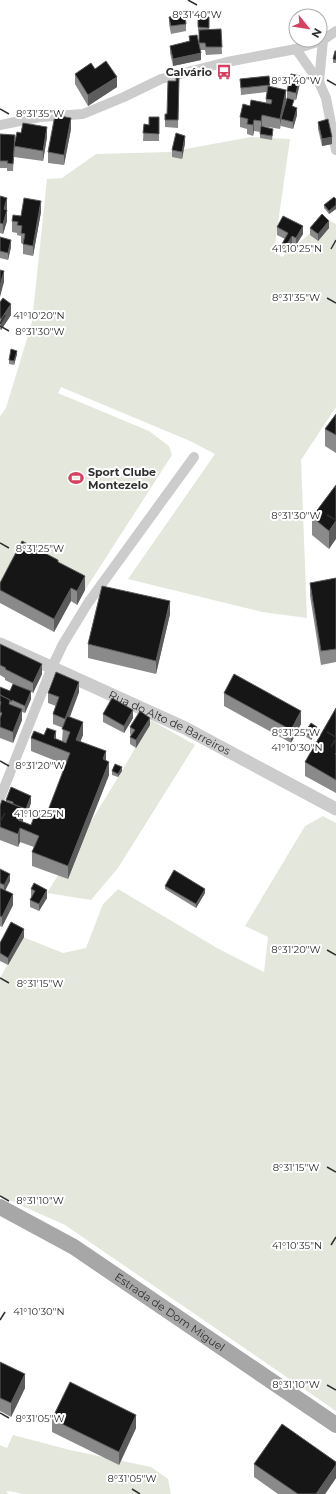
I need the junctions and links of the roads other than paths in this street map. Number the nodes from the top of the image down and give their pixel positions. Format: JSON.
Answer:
{"nodes":[{"id":1,"x":296,"y":48,"type":"joint"},
{"id":2,"x":322,"y":48,"type":"edge"},
{"id":3,"x":319,"y":82,"type":"junction"},
{"id":4,"x":0,"y":126,"type":"edge"},
{"id":5,"x":336,"y":150,"type":"edge"},
{"id":6,"x":194,"y":457,"type":"dead end"},
{"id":7,"x":0,"y":644,"type":"edge"},
{"id":8,"x":52,"y":667,"type":"junction"},
{"id":9,"x":0,"y":798,"type":"edge"},
{"id":10,"x":336,"y":809,"type":"edge"},
{"id":11,"x":0,"y":1206,"type":"edge"},
{"id":12,"x":336,"y":1425,"type":"edge"}],
"edges":[{"from":1,"to":3,"type":"street"},
{"from":1,"to":4,"type":"street"},
{"from":2,"to":3,"type":"street"},
{"from":3,"to":5,"type":"street"},
{"from":6,"to":8,"type":"street"},
{"from":7,"to":8,"type":"street","name":"Rua do Alto de Barreiros"},
{"from":8,"to":9,"type":"street"},
{"from":8,"to":10,"type":"street","name":"Rua do Alto de Barreiros"},
{"from":11,"to":12,"type":"main road","name":"Estrada de Dom Miguel"}]}
